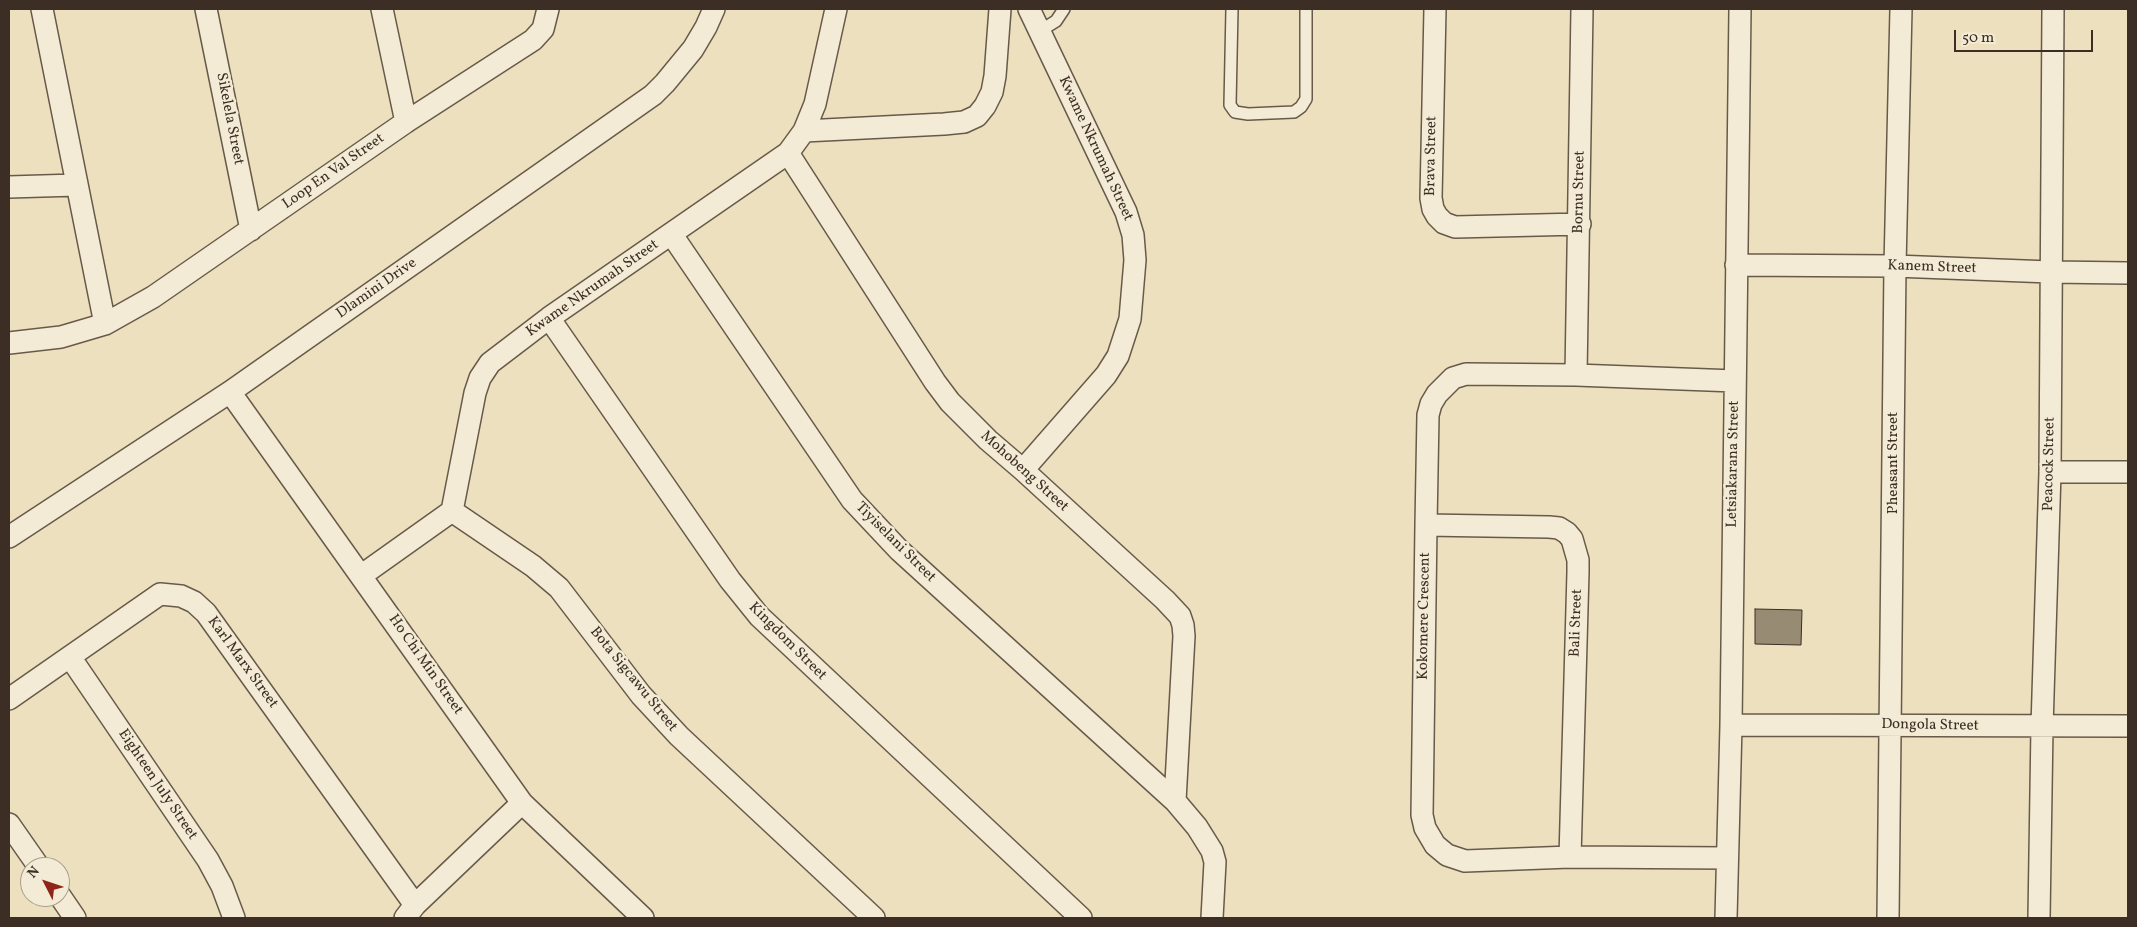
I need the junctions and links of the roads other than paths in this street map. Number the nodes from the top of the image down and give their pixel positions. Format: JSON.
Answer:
{"nodes":[{"id":1,"x":42,"y":9,"type":"edge"},
{"id":2,"x":206,"y":9,"type":"edge"},
{"id":3,"x":382,"y":9,"type":"edge"},
{"id":4,"x":548,"y":9,"type":"edge"},
{"id":5,"x":714,"y":9,"type":"edge"},
{"id":6,"x":836,"y":9,"type":"edge"},
{"id":7,"x":1000,"y":9,"type":"edge"},
{"id":8,"x":1029,"y":9,"type":"edge"},
{"id":9,"x":1064,"y":9,"type":"edge"},
{"id":10,"x":1232,"y":9,"type":"edge"},
{"id":11,"x":1306,"y":9,"type":"edge"},
{"id":12,"x":1435,"y":9,"type":"edge"},
{"id":13,"x":1582,"y":9,"type":"edge"},
{"id":14,"x":1740,"y":9,"type":"edge"},
{"id":15,"x":1901,"y":9,"type":"edge"},
{"id":16,"x":2053,"y":9,"type":"edge"},
{"id":17,"x":1040,"y":31,"type":"junction"},
{"id":18,"x":406,"y":122,"type":"junction"},
{"id":19,"x":804,"y":131,"type":"junction"},
{"id":20,"x":788,"y":153,"type":"junction"},
{"id":21,"x":76,"y":185,"type":"junction"},
{"id":22,"x":9,"y":187,"type":"edge"},
{"id":23,"x":1580,"y":224,"type":"junction"},
{"id":24,"x":251,"y":230,"type":"junction"},
{"id":25,"x":672,"y":235,"type":"junction"},
{"id":26,"x":1736,"y":265,"type":"junction"},
{"id":27,"x":1895,"y":266,"type":"junction"},
{"id":28,"x":2050,"y":272,"type":"junction"},
{"id":29,"x":2128,"y":273,"type":"edge"},
{"id":30,"x":549,"y":318,"type":"junction"},
{"id":31,"x":105,"y":324,"type":"junction"},
{"id":32,"x":9,"y":343,"type":"edge"},
{"id":33,"x":1576,"y":375,"type":"junction"},
{"id":34,"x":1734,"y":380,"type":"junction"},
{"id":35,"x":230,"y":392,"type":"junction"},
{"id":36,"x":1023,"y":470,"type":"junction"},
{"id":37,"x":2050,"y":472,"type":"junction"},
{"id":38,"x":2128,"y":472,"type":"edge"},
{"id":39,"x":452,"y":511,"type":"junction"},
{"id":40,"x":1426,"y":526,"type":"junction"},
{"id":41,"x":10,"y":534,"type":"edge"},
{"id":42,"x":362,"y":575,"type":"junction"},
{"id":43,"x":70,"y":657,"type":"junction"},
{"id":44,"x":9,"y":699,"type":"edge"},
{"id":45,"x":1732,"y":725,"type":"junction"},
{"id":46,"x":1892,"y":725,"type":"junction"},
{"id":47,"x":2128,"y":726,"type":"edge"},
{"id":48,"x":2042,"y":727,"type":"junction"},
{"id":49,"x":1175,"y":801,"type":"junction"},
{"id":50,"x":522,"y":803,"type":"junction"},
{"id":51,"x":9,"y":824,"type":"edge"},
{"id":52,"x":32,"y":857,"type":"edge"},
{"id":53,"x":1570,"y":857,"type":"junction"},
{"id":54,"x":1728,"y":858,"type":"junction"},
{"id":55,"x":68,"y":907,"type":"edge"},
{"id":56,"x":410,"y":912,"type":"edge"},
{"id":57,"x":75,"y":918,"type":"edge"},
{"id":58,"x":234,"y":918,"type":"edge"},
{"id":59,"x":643,"y":918,"type":"edge"},
{"id":60,"x":874,"y":918,"type":"edge"},
{"id":61,"x":1080,"y":918,"type":"edge"},
{"id":62,"x":1212,"y":918,"type":"edge"},
{"id":63,"x":1726,"y":918,"type":"edge"},
{"id":64,"x":1888,"y":918,"type":"edge"},
{"id":65,"x":2039,"y":918,"type":"edge"}],
"edges":[{"from":1,"to":21,"type":"street"},
{"from":2,"to":24,"type":"street","name":"Sikelela Street"},
{"from":3,"to":18,"type":"street"},
{"from":4,"to":18,"type":"street","name":"Loop En Val Street"},
{"from":5,"to":35,"type":"street","name":"Dlamini Drive"},
{"from":6,"to":19,"type":"street","name":"Kwame Nkrumah Street"},
{"from":7,"to":19,"type":"street"},
{"from":8,"to":17,"type":"street","name":"Kwame Nkrumah Street"},
{"from":9,"to":17,"type":"lane"},
{"from":10,"to":11,"type":"lane"},
{"from":12,"to":23,"type":"street","name":"Brava Street"},
{"from":13,"to":23,"type":"street","name":"Bornu Street"},
{"from":14,"to":26,"type":"street","name":"Letsiakarana Street"},
{"from":15,"to":27,"type":"street","name":"Pheasant Street"},
{"from":16,"to":28,"type":"street","name":"Peacock Street"},
{"from":17,"to":36,"type":"street","name":"Kwame Nkrumah Street"},
{"from":18,"to":24,"type":"street","name":"Loop En Val Street"},
{"from":19,"to":20,"type":"street","name":"Kwame Nkrumah Street"},
{"from":20,"to":25,"type":"street","name":"Kwame Nkrumah Street"},
{"from":20,"to":36,"type":"street","name":"Mohobeng Street"},
{"from":21,"to":22,"type":"street"},
{"from":21,"to":31,"type":"street"},
{"from":23,"to":33,"type":"street","name":"Bornu Street"},
{"from":24,"to":31,"type":"street","name":"Loop En Val Street"},
{"from":25,"to":30,"type":"street","name":"Kwame Nkrumah Street"},
{"from":25,"to":49,"type":"street","name":"Tiyiselani Street"},
{"from":26,"to":27,"type":"street","name":"Kanem Street"},
{"from":26,"to":34,"type":"street","name":"Letsiakarana Street"},
{"from":27,"to":28,"type":"street","name":"Kanem Street"},
{"from":27,"to":46,"type":"street","name":"Pheasant Street"},
{"from":28,"to":29,"type":"street","name":"Kanem Street"},
{"from":28,"to":37,"type":"street","name":"Peacock Street"},
{"from":30,"to":39,"type":"street","name":"Kwame Nkrumah Street"},
{"from":30,"to":61,"type":"street","name":"Kingdom Street"},
{"from":31,"to":32,"type":"street","name":"Loop En Val Street"},
{"from":33,"to":34,"type":"street","name":"Kokomere Crescent"},
{"from":33,"to":40,"type":"street","name":"Kokomere Crescent"},
{"from":34,"to":45,"type":"street","name":"Letsiakarana Street"},
{"from":35,"to":41,"type":"street","name":"Dlamini Drive"},
{"from":35,"to":42,"type":"street","name":"Ho Chi Min Street"},
{"from":36,"to":49,"type":"street","name":"Mohobeng Street"},
{"from":37,"to":38,"type":"street"},
{"from":37,"to":48,"type":"street","name":"Peacock Street"},
{"from":39,"to":42,"type":"street"},
{"from":39,"to":60,"type":"street","name":"Bota Sigcawu Street"},
{"from":40,"to":53,"type":"street","name":"Kokomere Crescent"},
{"from":40,"to":53,"type":"street","name":"Bali Street"},
{"from":42,"to":50,"type":"street","name":"Ho Chi Min Street"},
{"from":43,"to":44,"type":"street","name":"Karl Marx Street"},
{"from":43,"to":56,"type":"street","name":"Karl Marx Street"},
{"from":43,"to":58,"type":"street","name":"Eighteen July Street"},
{"from":45,"to":46,"type":"street","name":"Dongola Street"},
{"from":45,"to":54,"type":"street","name":"Letsiakarana Street"},
{"from":46,"to":48,"type":"street","name":"Dongola Street"},
{"from":46,"to":64,"type":"street","name":"Pheasant Street"},
{"from":47,"to":48,"type":"street","name":"Dongola Street"},
{"from":48,"to":65,"type":"street","name":"Peacock Street"},
{"from":49,"to":62,"type":"street","name":"Tiyiselani Street"},
{"from":50,"to":56,"type":"street"},
{"from":50,"to":59,"type":"street","name":"Ho Chi Min Street"},
{"from":51,"to":52,"type":"street"},
{"from":53,"to":54,"type":"street","name":"Kokomere Crescent"},
{"from":54,"to":63,"type":"street","name":"Letsiakarana Street"},
{"from":55,"to":57,"type":"street"}]}
